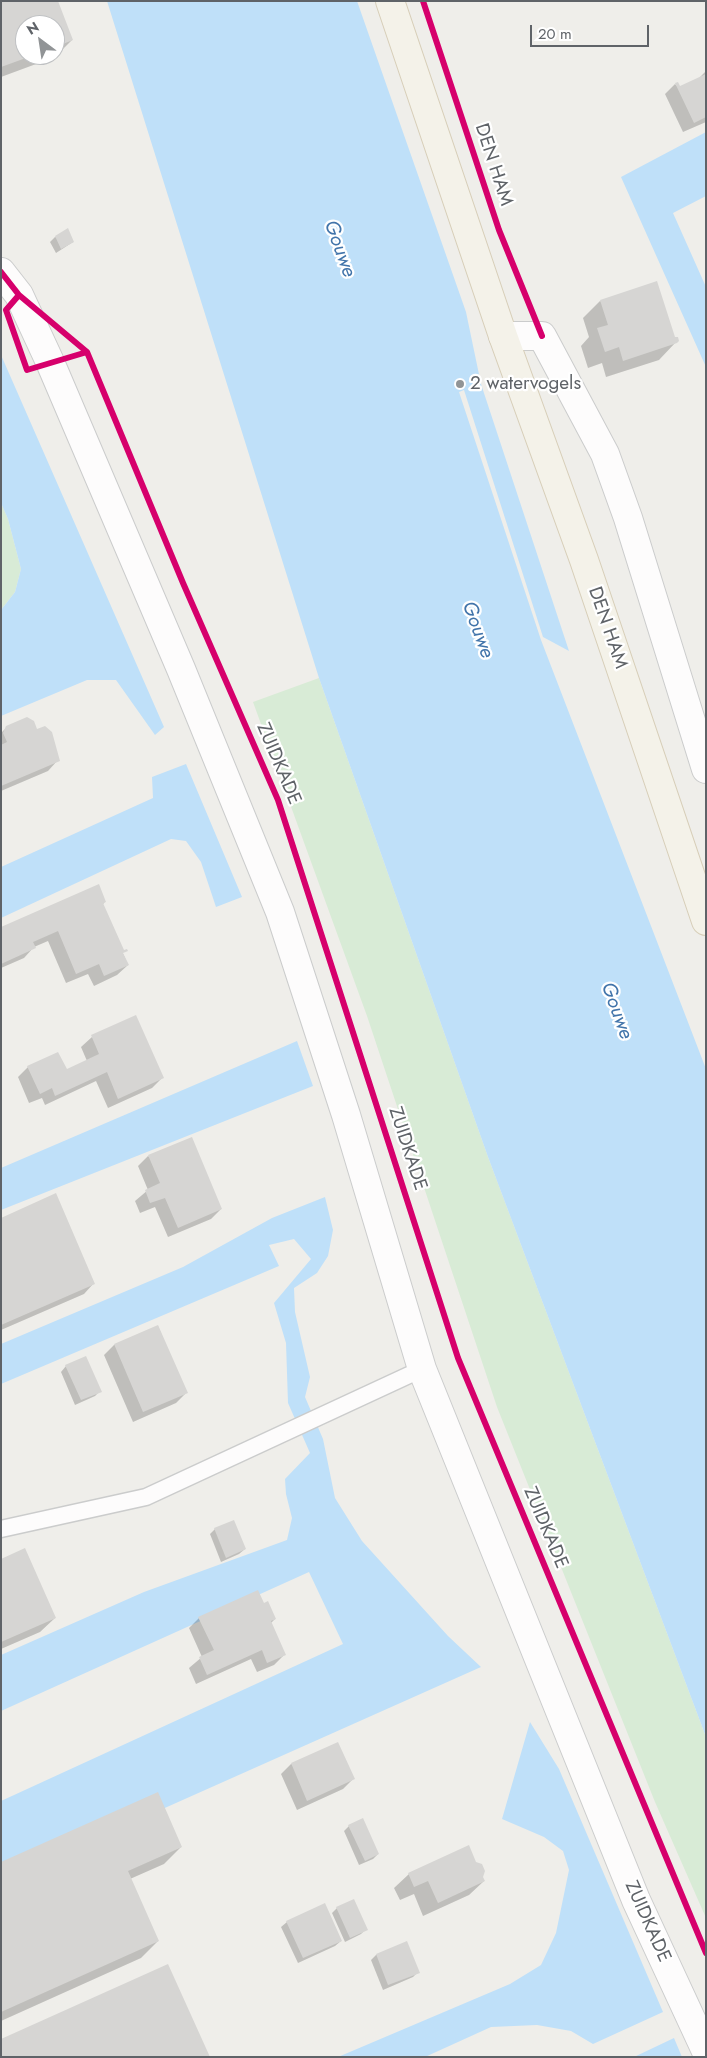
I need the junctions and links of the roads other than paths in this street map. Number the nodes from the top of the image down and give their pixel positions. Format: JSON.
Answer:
{"nodes":[{"id":1,"x":390,"y":1,"type":"edge"},
{"id":2,"x":1,"y":272,"type":"edge"},
{"id":3,"x":503,"y":336,"type":"junction"},
{"id":4,"x":706,"y":769,"type":"edge"},
{"id":5,"x":706,"y":921,"type":"edge"},
{"id":6,"x":422,"y":1369,"type":"junction"},
{"id":7,"x":1,"y":1529,"type":"edge"},
{"id":8,"x":706,"y":2051,"type":"edge"}],
"edges":[{"from":1,"to":3,"type":"main road","name":"DEN HAM"},
{"from":2,"to":6,"type":"street","name":"ZUIDKADE"},
{"from":3,"to":4,"type":"street"},
{"from":3,"to":5,"type":"main road","name":"DEN HAM"},
{"from":6,"to":7,"type":"lane"},
{"from":6,"to":8,"type":"street","name":"ZUIDKADE"}]}
